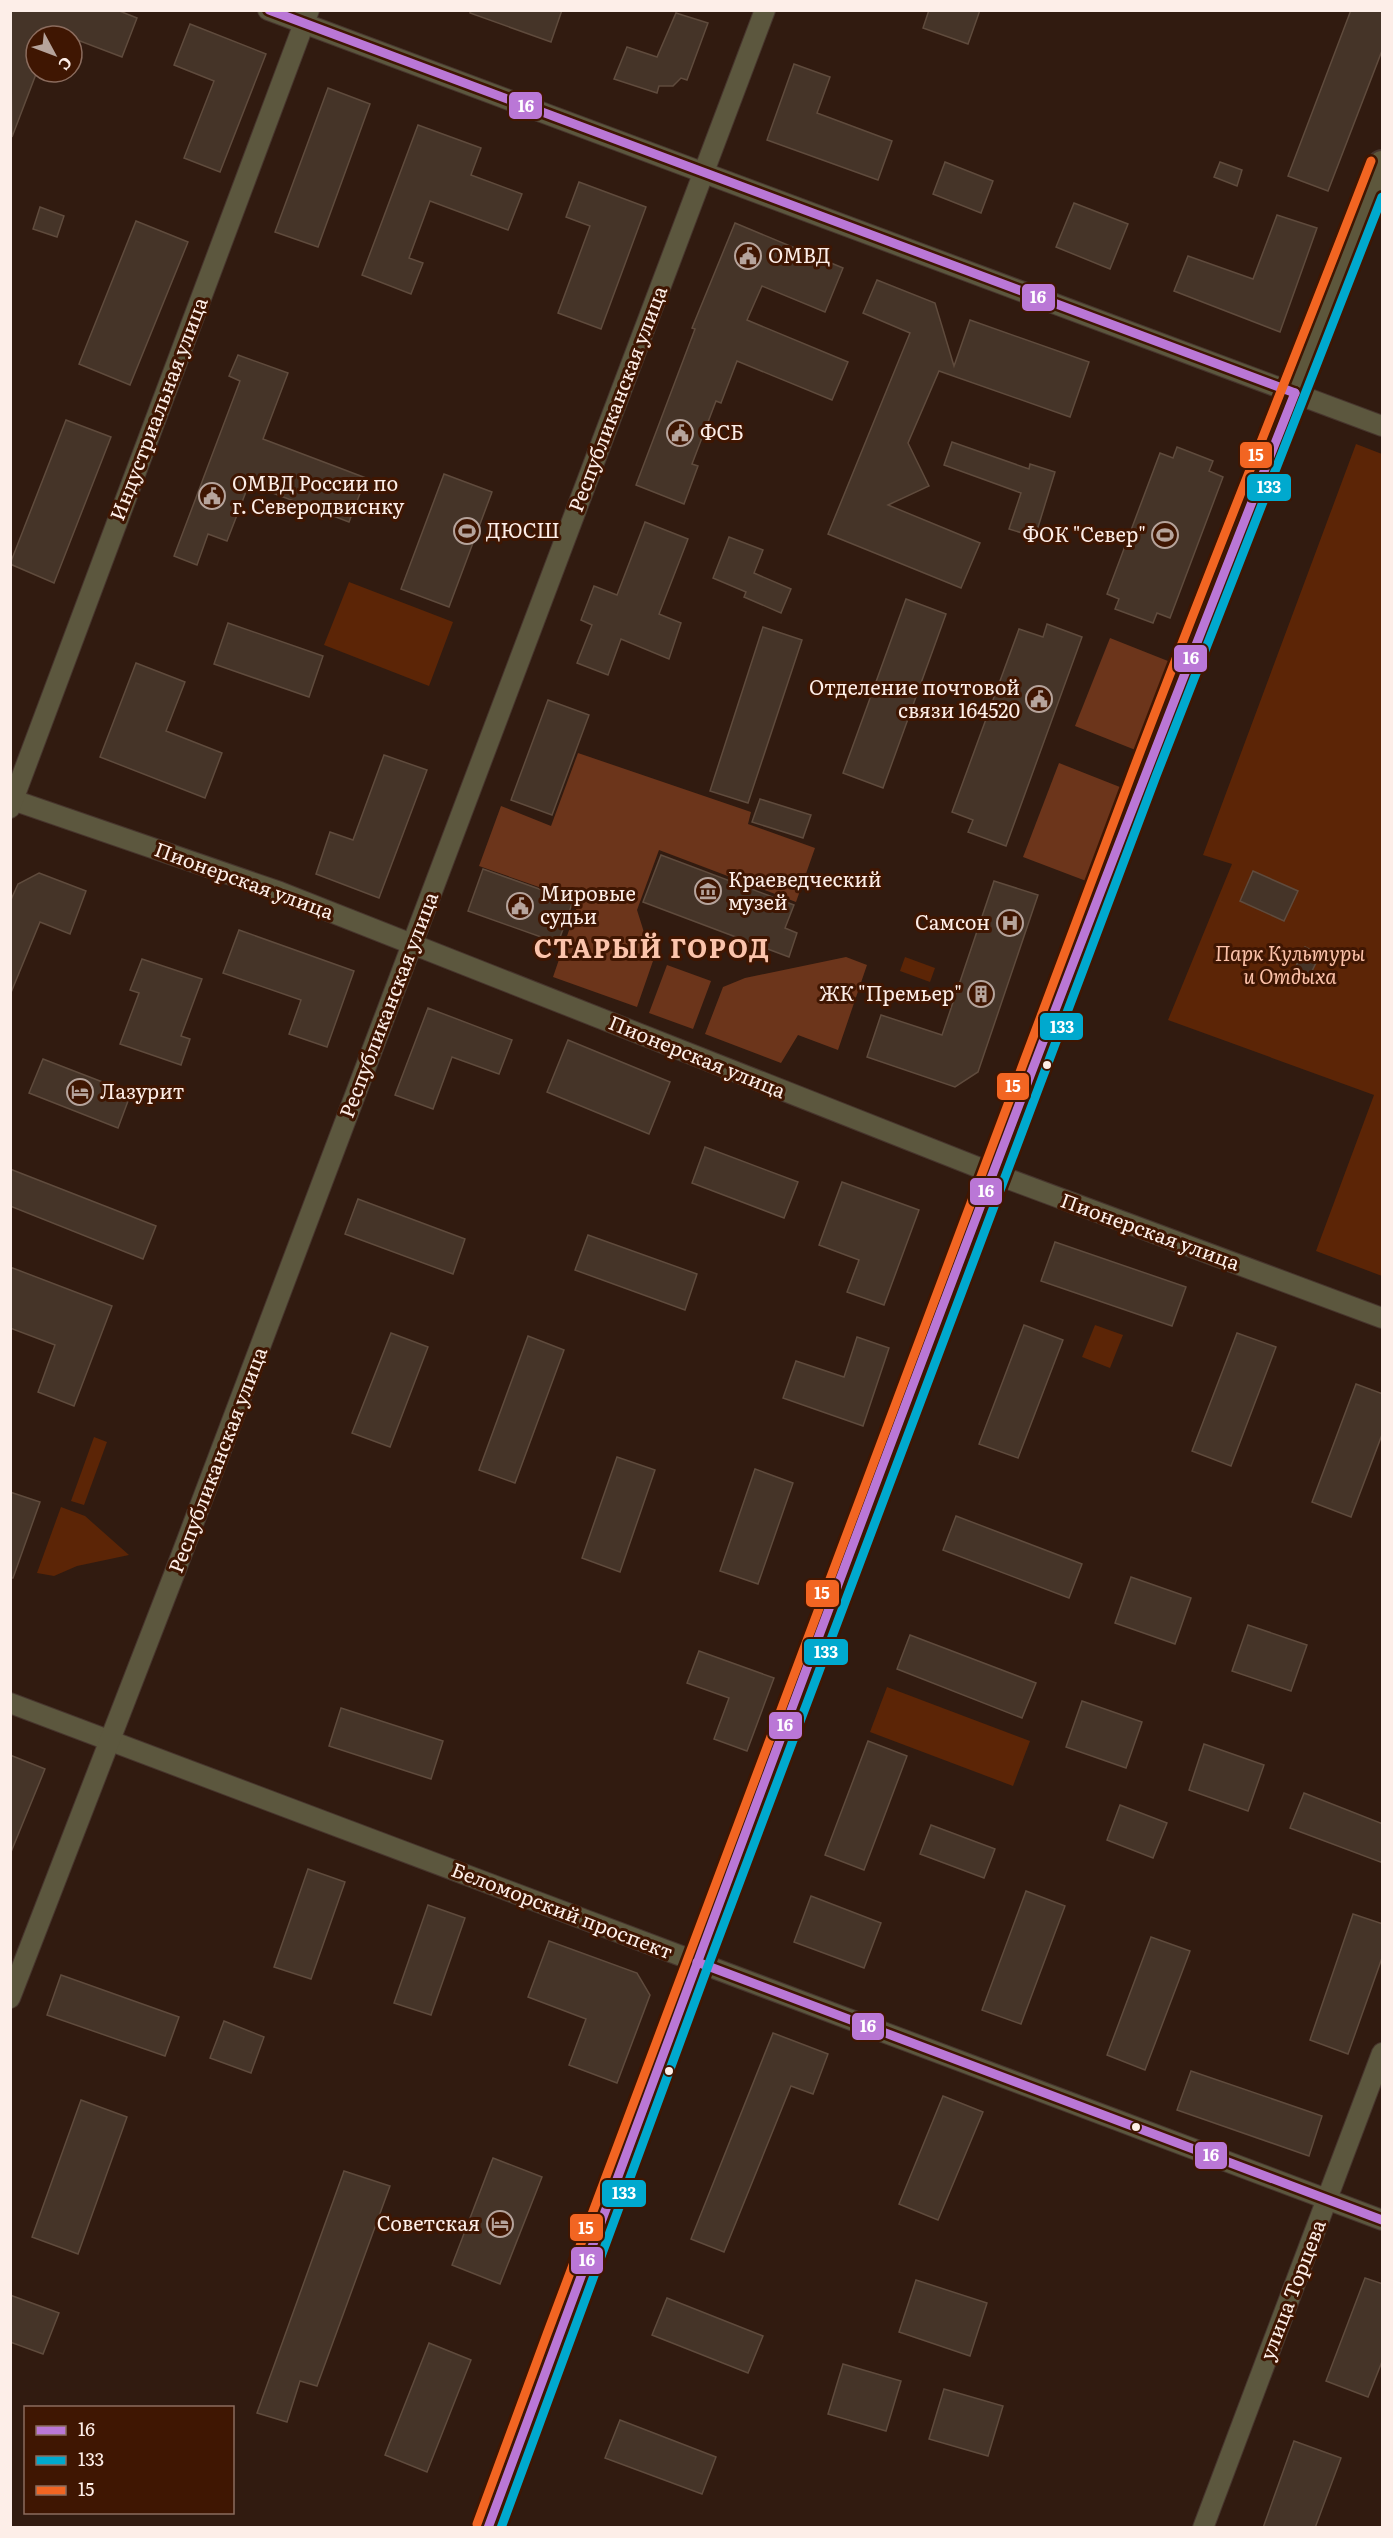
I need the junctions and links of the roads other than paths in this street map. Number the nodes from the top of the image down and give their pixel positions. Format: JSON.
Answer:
{"nodes":[{"id":1,"x":268,"y":10,"type":"edge"},
{"id":2,"x":765,"y":10,"type":"edge"},
{"id":3,"x":307,"y":18,"type":"edge"},
{"id":4,"x":1383,"y":165,"type":"edge"},
{"id":5,"x":704,"y":172,"type":"junction"},
{"id":6,"x":1295,"y":393,"type":"junction"},
{"id":7,"x":1383,"y":426,"type":"edge"},
{"id":8,"x":11,"y":802,"type":"edge"},
{"id":9,"x":412,"y":944,"type":"junction"},
{"id":10,"x":994,"y":1174,"type":"junction"},
{"id":11,"x":1383,"y":1318,"type":"edge"},
{"id":12,"x":10,"y":1703,"type":"edge"},
{"id":13,"x":110,"y":1740,"type":"junction"},
{"id":14,"x":697,"y":1962,"type":"junction"},
{"id":15,"x":10,"y":1998,"type":"edge"},
{"id":16,"x":1383,"y":2053,"type":"edge"},
{"id":17,"x":1327,"y":2199,"type":"junction"},
{"id":18,"x":1383,"y":2220,"type":"edge"},
{"id":19,"x":488,"y":2528,"type":"edge"},
{"id":20,"x":1203,"y":2528,"type":"edge"}],
"edges":[{"from":1,"to":3,"type":"street"},
{"from":2,"to":5,"type":"street","name":"Республиканская улица"},
{"from":3,"to":5,"type":"street"},
{"from":3,"to":8,"type":"street","name":"Индустриальная улица"},
{"from":4,"to":6,"type":"street"},
{"from":5,"to":6,"type":"street"},
{"from":5,"to":9,"type":"street","name":"Республиканская улица"},
{"from":6,"to":7,"type":"street"},
{"from":6,"to":10,"type":"street"},
{"from":8,"to":9,"type":"street","name":"Пионерская улица"},
{"from":9,"to":10,"type":"street","name":"Пионерская улица"},
{"from":9,"to":13,"type":"street","name":"Республиканская улица"},
{"from":10,"to":11,"type":"street","name":"Пионерская улица"},
{"from":10,"to":14,"type":"street"},
{"from":12,"to":13,"type":"street","name":"Беломорский проспект"},
{"from":13,"to":14,"type":"street","name":"Беломорский проспект"},
{"from":13,"to":15,"type":"street","name":"Республиканская улица"},
{"from":14,"to":17,"type":"street","name":"Беломорский проспект"},
{"from":14,"to":19,"type":"street"},
{"from":16,"to":17,"type":"street","name":"улица Торцева"},
{"from":17,"to":18,"type":"street","name":"Беломорский проспект"},
{"from":17,"to":20,"type":"street","name":"улица Торцева"}]}
